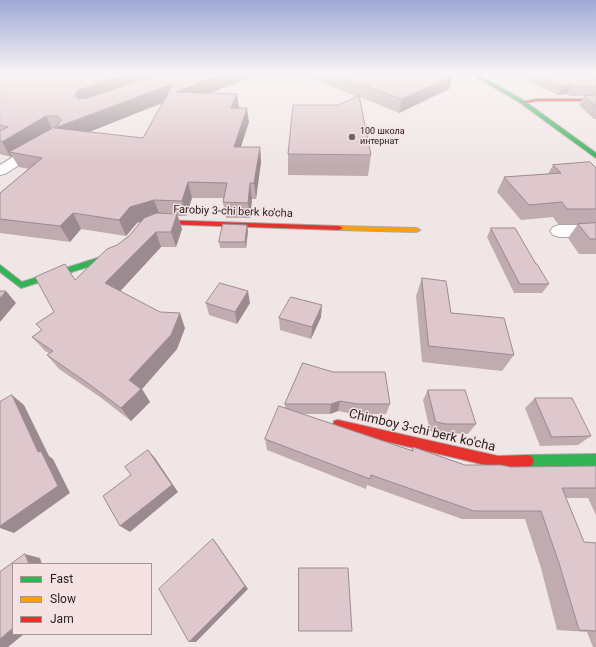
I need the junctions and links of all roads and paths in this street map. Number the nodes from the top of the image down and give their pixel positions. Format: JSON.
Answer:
{"nodes":[{"id":1,"x":526,"y":104,"type":"edge"},
{"id":2,"x":544,"y":104,"type":"edge"},
{"id":3,"x":550,"y":109,"type":"dead end"},
{"id":4,"x":52,"y":139,"type":"edge"},
{"id":5,"x":596,"y":156,"type":"edge"},
{"id":6,"x":0,"y":171,"type":"edge"},
{"id":7,"x":143,"y":228,"type":"edge"},
{"id":8,"x":416,"y":230,"type":"dead end"},
{"id":9,"x":596,"y":231,"type":"edge"},
{"id":10,"x":559,"y":232,"type":"dead end"},
{"id":11,"x":129,"y":246,"type":"edge"},
{"id":12,"x":0,"y":268,"type":"edge"},
{"id":13,"x":338,"y":425,"type":"edge"},
{"id":14,"x":596,"y":460,"type":"edge"}],
"edges":[{"from":1,"to":5,"type":"street"},
{"from":2,"to":3,"type":"street"},
{"from":4,"to":6,"type":"street"},
{"from":7,"to":8,"type":"street","name":"Farobiy 3-chi berk ko'cha"},
{"from":9,"to":10,"type":"street"},
{"from":11,"to":12,"type":"street"},
{"from":13,"to":14,"type":"street","name":"Chimboy 3-chi berk ko'cha"}]}
